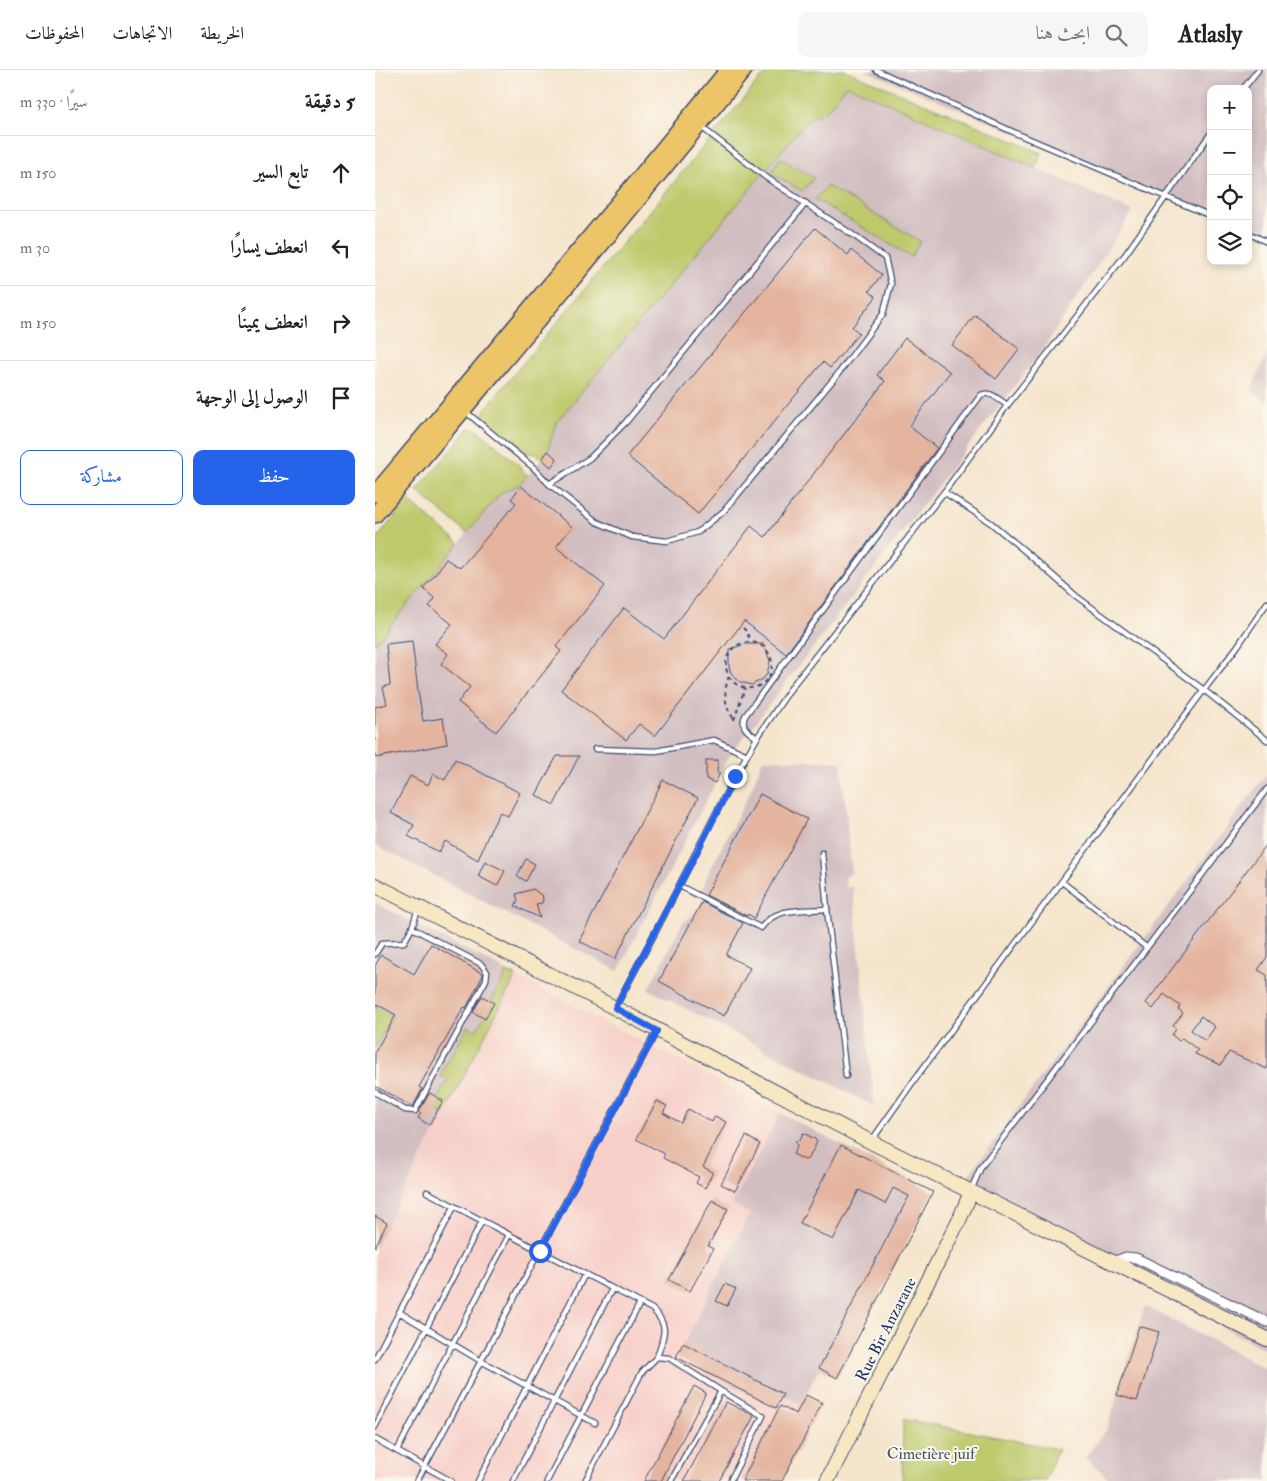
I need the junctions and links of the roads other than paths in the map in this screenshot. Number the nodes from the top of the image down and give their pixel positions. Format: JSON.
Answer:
{"nodes":[{"id":1,"x":728,"y":70,"type":"edge"},
{"id":2,"x":744,"y":70,"type":"edge"},
{"id":3,"x":877,"y":70,"type":"edge"},
{"id":4,"x":1258,"y":70,"type":"edge"},
{"id":5,"x":1246,"y":85,"type":"edge"},
{"id":6,"x":699,"y":126,"type":"junction"},
{"id":7,"x":1207,"y":139,"type":"edge"},
{"id":8,"x":1166,"y":196,"type":"junction"},
{"id":9,"x":806,"y":203,"type":"junction"},
{"id":10,"x":1207,"y":214,"type":"edge"},
{"id":11,"x":1252,"y":235,"type":"edge"},
{"id":12,"x":1267,"y":242,"type":"edge"},
{"id":13,"x":1007,"y":405,"type":"junction"},
{"id":14,"x":463,"y":409,"type":"junction"},
{"id":15,"x":549,"y":484,"type":"junction"},
{"id":16,"x":944,"y":492,"type":"junction"},
{"id":17,"x":375,"y":494,"type":"edge"},
{"id":18,"x":375,"y":515,"type":"edge"},
{"id":19,"x":1267,"y":603,"type":"edge"},
{"id":20,"x":1204,"y":690,"type":"junction"},
{"id":21,"x":757,"y":738,"type":"junction"},
{"id":22,"x":1267,"y":740,"type":"edge"},
{"id":23,"x":595,"y":749,"type":"dead end"},
{"id":24,"x":747,"y":755,"type":"junction"},
{"id":25,"x":1267,"y":788,"type":"edge"},
{"id":26,"x":822,"y":853,"type":"dead end"},
{"id":27,"x":1062,"y":882,"type":"junction"},
{"id":28,"x":375,"y":885,"type":"edge"},
{"id":29,"x":680,"y":886,"type":"junction"},
{"id":30,"x":419,"y":908,"type":"junction"},
{"id":31,"x":827,"y":909,"type":"junction"},
{"id":32,"x":412,"y":928,"type":"junction"},
{"id":33,"x":1146,"y":947,"type":"junction"},
{"id":34,"x":375,"y":954,"type":"edge"},
{"id":35,"x":615,"y":1008,"type":"junction"},
{"id":36,"x":657,"y":1031,"type":"junction"},
{"id":37,"x":846,"y":1076,"type":"dead end"},
{"id":38,"x":375,"y":1092,"type":"edge"},
{"id":39,"x":871,"y":1142,"type":"junction"},
{"id":40,"x":427,"y":1192,"type":"dead end"},
{"id":41,"x":971,"y":1192,"type":"junction"},
{"id":42,"x":454,"y":1207,"type":"junction"},
{"id":43,"x":482,"y":1221,"type":"junction"},
{"id":44,"x":509,"y":1235,"type":"junction"},
{"id":45,"x":540,"y":1251,"type":"junction"},
{"id":46,"x":1113,"y":1262,"type":"junction"},
{"id":47,"x":585,"y":1274,"type":"junction"},
{"id":48,"x":612,"y":1288,"type":"junction"},
{"id":49,"x":640,"y":1303,"type":"junction"},
{"id":50,"x":399,"y":1312,"type":"junction"},
{"id":51,"x":1267,"y":1322,"type":"edge"},
{"id":52,"x":426,"y":1328,"type":"junction"},
{"id":53,"x":1267,"y":1339,"type":"edge"},
{"id":54,"x":452,"y":1344,"type":"junction"},
{"id":55,"x":657,"y":1357,"type":"junction"},
{"id":56,"x":375,"y":1359,"type":"edge"},
{"id":57,"x":481,"y":1361,"type":"junction"},
{"id":58,"x":527,"y":1386,"type":"junction"},
{"id":59,"x":721,"y":1391,"type":"junction"},
{"id":60,"x":554,"y":1401,"type":"junction"},
{"id":61,"x":581,"y":1416,"type":"junction"},
{"id":62,"x":595,"y":1424,"type":"dead end"},
{"id":63,"x":375,"y":1427,"type":"edge"},
{"id":64,"x":375,"y":1439,"type":"edge"},
{"id":65,"x":397,"y":1451,"type":"junction"},
{"id":66,"x":425,"y":1467,"type":"junction"},
{"id":67,"x":417,"y":1481,"type":"edge"},
{"id":68,"x":451,"y":1481,"type":"edge"},
{"id":69,"x":478,"y":1481,"type":"edge"},
{"id":70,"x":513,"y":1481,"type":"edge"},
{"id":71,"x":547,"y":1481,"type":"edge"},
{"id":72,"x":585,"y":1481,"type":"edge"},
{"id":73,"x":671,"y":1481,"type":"edge"},
{"id":74,"x":730,"y":1481,"type":"edge"},
{"id":75,"x":827,"y":1481,"type":"edge"}],
"edges":[{"from":1,"to":17,"type":"main road"},
{"from":2,"to":6,"type":"main road"},
{"from":3,"to":8,"type":"lane"},
{"from":4,"to":5,"type":"lane"},
{"from":6,"to":9,"type":"lane"},
{"from":6,"to":14,"type":"main road"},
{"from":7,"to":8,"type":"lane"},
{"from":8,"to":10,"type":"lane"},
{"from":8,"to":13,"type":"lane"},
{"from":9,"to":15,"type":"lane"},
{"from":9,"to":15,"type":"lane"},
{"from":11,"to":12,"type":"lane"},
{"from":13,"to":16,"type":"lane"},
{"from":13,"to":21,"type":"lane"},
{"from":14,"to":15,"type":"lane"},
{"from":14,"to":18,"type":"main road"},
{"from":16,"to":20,"type":"lane"},
{"from":16,"to":21,"type":"lane"},
{"from":19,"to":20,"type":"lane"},
{"from":20,"to":22,"type":"lane"},
{"from":20,"to":27,"type":"lane"},
{"from":21,"to":24,"type":"lane"},
{"from":23,"to":24,"type":"lane"},
{"from":24,"to":29,"type":"lane"},
{"from":25,"to":33,"type":"lane"},
{"from":26,"to":31,"type":"lane"},
{"from":27,"to":33,"type":"lane"},
{"from":27,"to":39,"type":"lane"},
{"from":28,"to":30,"type":"street"},
{"from":29,"to":31,"type":"lane"},
{"from":29,"to":35,"type":"lane"},
{"from":30,"to":32,"type":"lane"},
{"from":30,"to":35,"type":"street"},
{"from":31,"to":37,"type":"lane"},
{"from":32,"to":34,"type":"lane"},
{"from":32,"to":38,"type":"lane"},
{"from":33,"to":41,"type":"lane"},
{"from":35,"to":36,"type":"street"},
{"from":36,"to":39,"type":"street"},
{"from":36,"to":45,"type":"lane"},
{"from":39,"to":41,"type":"street"},
{"from":40,"to":42,"type":"lane"},
{"from":41,"to":46,"type":"street"},
{"from":41,"to":75,"type":"street","name":"Rue Bir Anzarane"},
{"from":42,"to":43,"type":"lane"},
{"from":42,"to":50,"type":"lane"},
{"from":43,"to":44,"type":"lane"},
{"from":43,"to":52,"type":"lane"},
{"from":44,"to":45,"type":"lane"},
{"from":44,"to":54,"type":"lane"},
{"from":45,"to":47,"type":"lane"},
{"from":45,"to":57,"type":"lane"},
{"from":46,"to":51,"type":"street"},
{"from":46,"to":53,"type":"street"},
{"from":47,"to":48,"type":"lane"},
{"from":47,"to":58,"type":"lane"},
{"from":48,"to":49,"type":"lane"},
{"from":48,"to":60,"type":"lane"},
{"from":49,"to":55,"type":"lane"},
{"from":49,"to":61,"type":"lane"},
{"from":50,"to":52,"type":"lane"},
{"from":50,"to":56,"type":"lane"},
{"from":52,"to":54,"type":"lane"},
{"from":52,"to":63,"type":"lane"},
{"from":54,"to":57,"type":"lane"},
{"from":54,"to":65,"type":"lane"},
{"from":55,"to":59,"type":"lane"},
{"from":55,"to":72,"type":"lane"},
{"from":57,"to":58,"type":"lane"},
{"from":57,"to":66,"type":"lane"},
{"from":58,"to":60,"type":"lane"},
{"from":58,"to":69,"type":"lane"},
{"from":59,"to":73,"type":"lane"},
{"from":59,"to":74,"type":"lane"},
{"from":60,"to":61,"type":"lane"},
{"from":60,"to":70,"type":"lane"},
{"from":61,"to":62,"type":"lane"},
{"from":61,"to":71,"type":"lane"},
{"from":64,"to":65,"type":"lane"},
{"from":65,"to":66,"type":"lane"},
{"from":66,"to":67,"type":"lane"},
{"from":66,"to":68,"type":"lane"}]}
